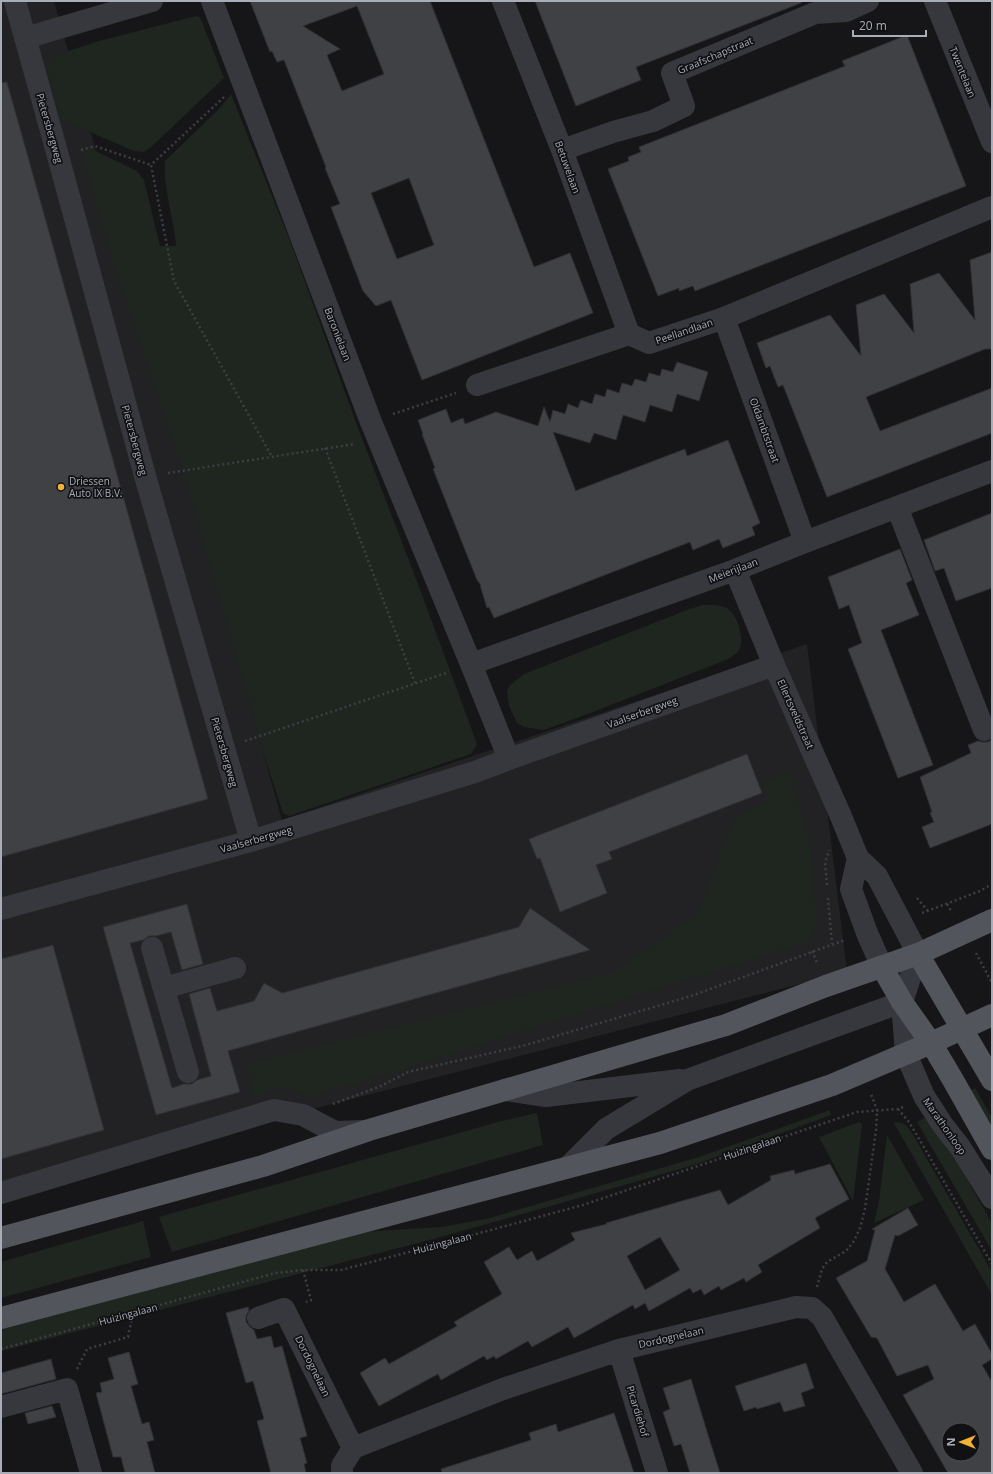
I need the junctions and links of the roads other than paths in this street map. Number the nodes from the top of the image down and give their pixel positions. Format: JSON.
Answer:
{"nodes":[{"id":1,"x":15,"y":1,"type":"edge"},
{"id":2,"x":152,"y":1,"type":"edge"},
{"id":3,"x":212,"y":1,"type":"edge"},
{"id":4,"x":503,"y":1,"type":"edge"},
{"id":5,"x":868,"y":1,"type":"edge"},
{"id":6,"x":935,"y":1,"type":"edge"},
{"id":7,"x":25,"y":38,"type":"junction"},
{"id":8,"x":992,"y":142,"type":"edge"},
{"id":9,"x":562,"y":150,"type":"junction"},
{"id":10,"x":992,"y":206,"type":"edge"},
{"id":11,"x":724,"y":318,"type":"junction"},
{"id":12,"x":629,"y":334,"type":"junction"},
{"id":13,"x":477,"y":385,"type":"road end"},
{"id":14,"x":992,"y":471,"type":"edge"},
{"id":15,"x":897,"y":507,"type":"junction"},
{"id":16,"x":805,"y":542,"type":"junction"},
{"id":17,"x":735,"y":570,"type":"junction"},
{"id":18,"x":471,"y":664,"type":"junction"},
{"id":19,"x":774,"y":665,"type":"junction"},
{"id":20,"x":984,"y":730,"type":"dead end"},
{"id":21,"x":509,"y":759,"type":"junction"},
{"id":22,"x":251,"y":841,"type":"junction"},
{"id":23,"x":858,"y":858,"type":"junction"},
{"id":24,"x":1,"y":909,"type":"edge"},
{"id":25,"x":992,"y":920,"type":"edge"},
{"id":26,"x":152,"y":948,"type":"dead end"},
{"id":27,"x":918,"y":954,"type":"junction"},
{"id":28,"x":882,"y":967,"type":"junction"},
{"id":29,"x":235,"y":968,"type":"dead end"},
{"id":30,"x":164,"y":988,"type":"junction"},
{"id":31,"x":902,"y":1002,"type":"junction"},
{"id":32,"x":992,"y":1015,"type":"edge"},
{"id":33,"x":962,"y":1030,"type":"junction"},
{"id":34,"x":931,"y":1044,"type":"junction"},
{"id":35,"x":906,"y":1054,"type":"junction"},
{"id":36,"x":188,"y":1072,"type":"dead end"},
{"id":37,"x":687,"y":1080,"type":"junction"},
{"id":38,"x":992,"y":1080,"type":"edge"},
{"id":39,"x":504,"y":1090,"type":"junction"},
{"id":40,"x":369,"y":1130,"type":"junction"},
{"id":41,"x":992,"y":1149,"type":"edge"},
{"id":42,"x":568,"y":1166,"type":"junction"},
{"id":43,"x":1,"y":1193,"type":"edge"},
{"id":44,"x":992,"y":1198,"type":"edge"},
{"id":45,"x":1,"y":1238,"type":"edge"},
{"id":46,"x":1,"y":1318,"type":"edge"},
{"id":47,"x":258,"y":1318,"type":"dead end"},
{"id":48,"x":619,"y":1350,"type":"junction"},
{"id":49,"x":1,"y":1407,"type":"edge"},
{"id":50,"x":354,"y":1448,"type":"junction"},
{"id":51,"x":91,"y":1473,"type":"edge"},
{"id":52,"x":342,"y":1473,"type":"edge"},
{"id":53,"x":657,"y":1473,"type":"edge"},
{"id":54,"x":912,"y":1473,"type":"edge"}],
"edges":[{"from":1,"to":7,"type":"street","name":"Pietersbergweg"},
{"from":2,"to":7,"type":"street"},
{"from":3,"to":18,"type":"street","name":"Baronielaan"},
{"from":4,"to":9,"type":"street","name":"Betuwelaan"},
{"from":5,"to":9,"type":"street","name":"Graafschapstraat"},
{"from":6,"to":8,"type":"street","name":"Twentelaan"},
{"from":7,"to":22,"type":"street","name":"Pietersbergweg"},
{"from":9,"to":12,"type":"street","name":"Betuwelaan"},
{"from":10,"to":11,"type":"street","name":"Peellandlaan"},
{"from":11,"to":12,"type":"street","name":"Peellandlaan"},
{"from":11,"to":16,"type":"street","name":"Oldambtstraat"},
{"from":12,"to":13,"type":"street"},
{"from":14,"to":15,"type":"street","name":"Meierijlaan"},
{"from":15,"to":16,"type":"street","name":"Meierijlaan"},
{"from":15,"to":20,"type":"street"},
{"from":16,"to":17,"type":"street","name":"Meierijlaan"},
{"from":17,"to":18,"type":"street","name":"Meierijlaan"},
{"from":17,"to":19,"type":"street","name":"Ellertsveldstraat"},
{"from":18,"to":21,"type":"street"},
{"from":19,"to":21,"type":"street","name":"Vaalserbergweg"},
{"from":19,"to":23,"type":"street","name":"Ellertsveldstraat"},
{"from":21,"to":22,"type":"street","name":"Vaalserbergweg"},
{"from":22,"to":24,"type":"street","name":"Vaalserbergweg"},
{"from":23,"to":27,"type":"street","name":"Ellertsveldstraat"},
{"from":23,"to":28,"type":"street"},
{"from":25,"to":27,"type":"main road"},
{"from":26,"to":30,"type":"street"},
{"from":27,"to":28,"type":"main road"},
{"from":27,"to":31,"type":"street"},
{"from":27,"to":33,"type":"main road"},
{"from":28,"to":31,"type":"main road"},
{"from":28,"to":39,"type":"main road"},
{"from":29,"to":30,"type":"street"},
{"from":30,"to":36,"type":"street"},
{"from":31,"to":34,"type":"main road"},
{"from":31,"to":35,"type":"street","name":"Marathonloop"},
{"from":31,"to":37,"type":"street"},
{"from":32,"to":33,"type":"main road"},
{"from":33,"to":34,"type":"main road"},
{"from":33,"to":38,"type":"main road"},
{"from":34,"to":35,"type":"main road"},
{"from":34,"to":41,"type":"main road"},
{"from":35,"to":42,"type":"main road"},
{"from":35,"to":44,"type":"street","name":"Marathonloop"},
{"from":37,"to":39,"type":"street"},
{"from":37,"to":42,"type":"street"},
{"from":39,"to":40,"type":"main road"},
{"from":40,"to":43,"type":"street"},
{"from":40,"to":45,"type":"main road"},
{"from":42,"to":46,"type":"main road"},
{"from":47,"to":50,"type":"street","name":"Dordognelaan"},
{"from":48,"to":50,"type":"street","name":"Dordognelaan"},
{"from":48,"to":53,"type":"street","name":"Picardiehof"},
{"from":48,"to":54,"type":"street","name":"Dordognelaan"},
{"from":49,"to":51,"type":"street"},
{"from":50,"to":52,"type":"street"}]}
